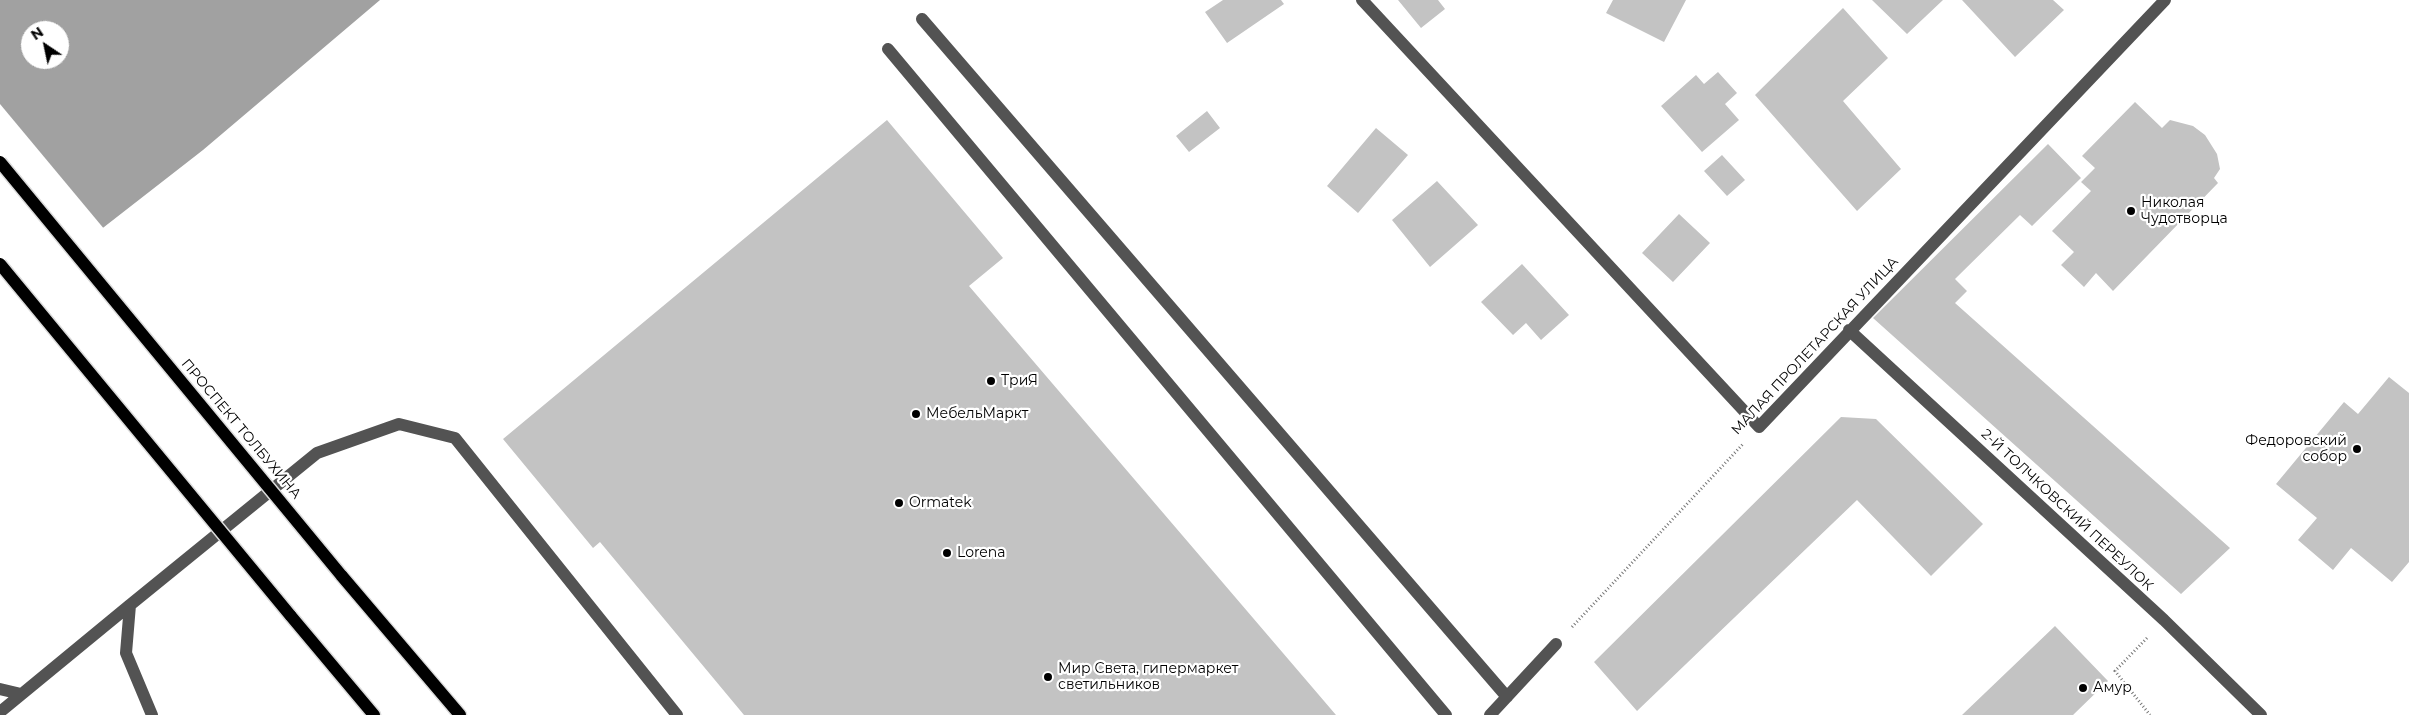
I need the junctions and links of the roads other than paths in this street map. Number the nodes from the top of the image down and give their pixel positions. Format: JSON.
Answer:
{"nodes":[{"id":1,"x":1362,"y":0,"type":"edge"},
{"id":2,"x":2165,"y":0,"type":"edge"},
{"id":3,"x":922,"y":19,"type":"dead end"},
{"id":4,"x":888,"y":49,"type":"dead end"},
{"id":5,"x":0,"y":162,"type":"edge"},
{"id":6,"x":0,"y":264,"type":"edge"},
{"id":7,"x":1849,"y":330,"type":"junction"},
{"id":8,"x":130,"y":605,"type":"junction"},
{"id":9,"x":1556,"y":644,"type":"road end"},
{"id":10,"x":0,"y":689,"type":"edge"},
{"id":11,"x":21,"y":694,"type":"junction"},
{"id":12,"x":1507,"y":697,"type":"junction"},
{"id":13,"x":0,"y":712,"type":"edge"},
{"id":14,"x":152,"y":715,"type":"edge"},
{"id":15,"x":374,"y":715,"type":"edge"},
{"id":16,"x":460,"y":715,"type":"edge"},
{"id":17,"x":677,"y":715,"type":"edge"},
{"id":18,"x":1446,"y":715,"type":"edge"},
{"id":19,"x":1490,"y":715,"type":"edge"},
{"id":20,"x":2261,"y":715,"type":"edge"}],
"edges":[{"from":1,"to":7,"type":"street","name":"МАЛАЯ ПРОЛЕТАРСКАЯ УЛИЦА"},
{"from":2,"to":7,"type":"street","name":"МАЛАЯ ПРОЛЕТАРСКАЯ УЛИЦА"},
{"from":3,"to":12,"type":"street"},
{"from":4,"to":18,"type":"street"},
{"from":5,"to":16,"type":"main road","name":"ПРОСПЕКТ ТОЛБУХИНА","bridge":true},
{"from":6,"to":15,"type":"main road","bridge":true},
{"from":7,"to":20,"type":"street","name":"2-Й ТОЛЧКОВСКИЙ ПЕРЕУЛОК"},
{"from":8,"to":11,"type":"street"},
{"from":8,"to":14,"type":"street"},
{"from":8,"to":17,"type":"street"},
{"from":9,"to":12,"type":"street"},
{"from":10,"to":11,"type":"street"},
{"from":11,"to":13,"type":"street"},
{"from":12,"to":19,"type":"street"}]}
